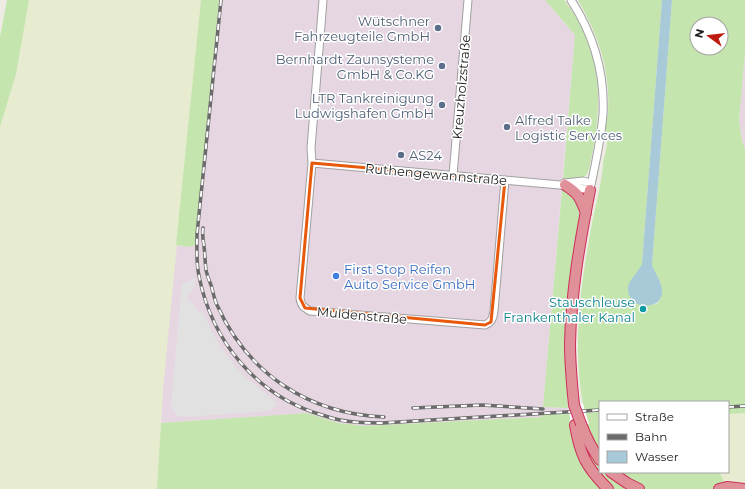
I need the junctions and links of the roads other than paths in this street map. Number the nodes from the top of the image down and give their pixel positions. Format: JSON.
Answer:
{"nodes":[{"id":1,"x":323,"y":0,"type":"edge"},
{"id":2,"x":468,"y":0,"type":"edge"},
{"id":3,"x":571,"y":0,"type":"edge"},
{"id":4,"x":312,"y":162,"type":"junction"},
{"id":5,"x":454,"y":175,"type":"junction"},
{"id":6,"x":505,"y":180,"type":"junction"},
{"id":7,"x":562,"y":185,"type":"junction"},
{"id":8,"x":591,"y":186,"type":"junction"},
{"id":9,"x":586,"y":213,"type":"junction"},
{"id":10,"x":578,"y":424,"type":"junction"},
{"id":11,"x":599,"y":458,"type":"edge"},
{"id":12,"x":612,"y":473,"type":"edge"},
{"id":13,"x":608,"y":489,"type":"edge"},
{"id":14,"x":638,"y":489,"type":"edge"},
{"id":15,"x":719,"y":489,"type":"edge"},
{"id":16,"x":745,"y":489,"type":"edge"}],
"edges":[{"from":1,"to":4,"type":"street","name":"Muldenstraße"},
{"from":2,"to":5,"type":"street","name":"Kreuzholzstraße"},
{"from":3,"to":8,"type":"street"},
{"from":4,"to":5,"type":"street","name":"Ruthengewannstraße"},
{"from":4,"to":6,"type":"street","name":"Muldenstraße"},
{"from":5,"to":6,"type":"street","name":"Ruthengewannstraße"},
{"from":6,"to":7,"type":"street","name":"Ruthengewannstraße"},
{"from":7,"to":8,"type":"street","name":"Ruthengewannstraße"},
{"from":7,"to":9,"type":"highway"},
{"from":8,"to":9,"type":"highway"},
{"from":9,"to":10,"type":"highway","bridge":true},
{"from":10,"to":11,"type":"highway"},
{"from":10,"to":13,"type":"highway"},
{"from":12,"to":14,"type":"highway"},
{"from":15,"to":16,"type":"highway"}]}
